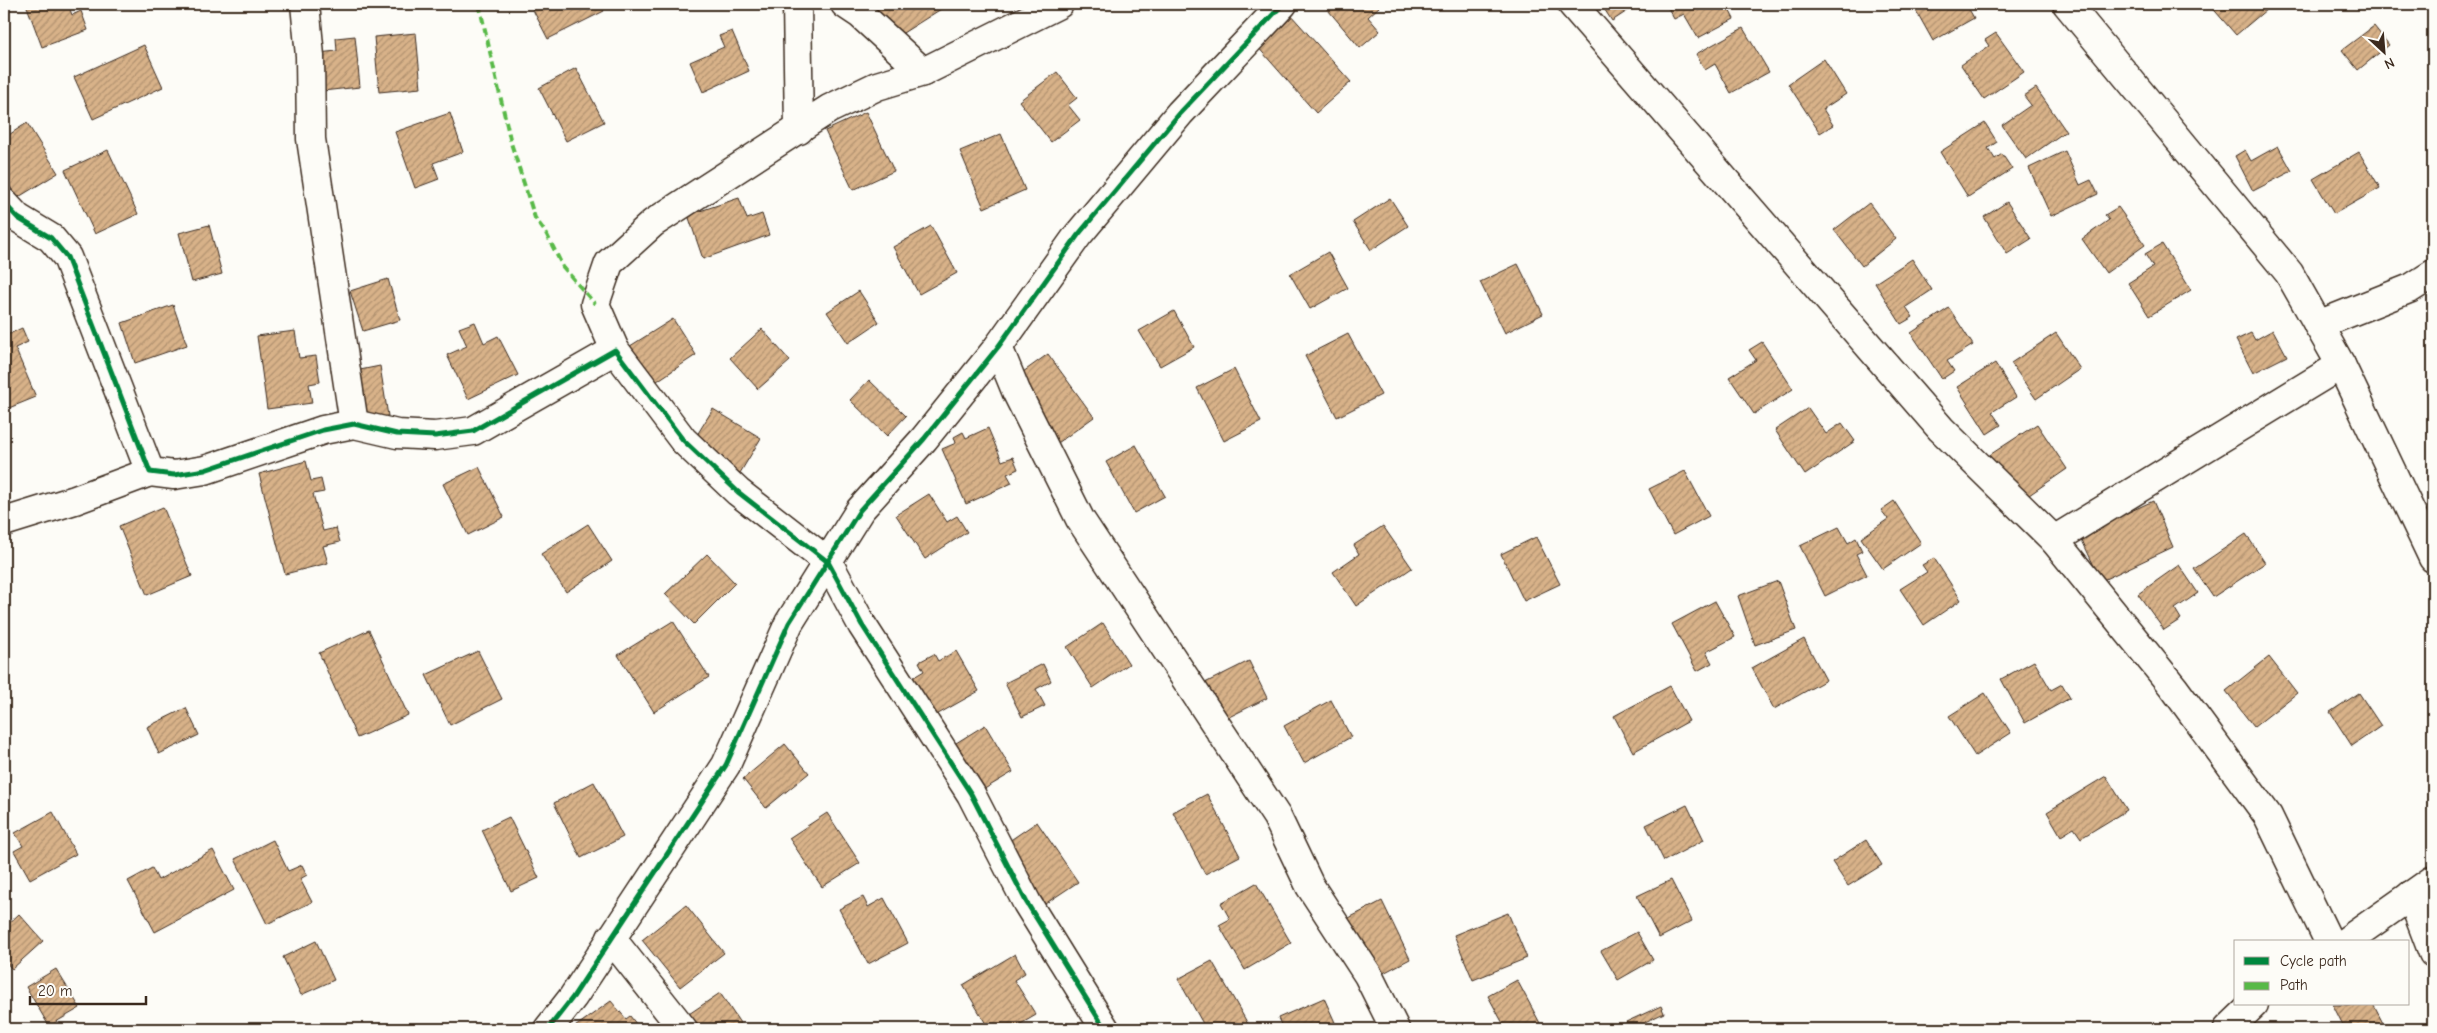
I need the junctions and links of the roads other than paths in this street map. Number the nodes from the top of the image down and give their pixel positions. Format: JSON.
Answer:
{"nodes":[{"id":1,"x":305,"y":4,"type":"edge"},
{"id":2,"x":798,"y":4,"type":"edge"},
{"id":3,"x":845,"y":4,"type":"edge"},
{"id":4,"x":1059,"y":4,"type":"edge"},
{"id":5,"x":1283,"y":4,"type":"edge"},
{"id":6,"x":1572,"y":4,"type":"edge"},
{"id":7,"x":2067,"y":4,"type":"edge"},
{"id":8,"x":922,"y":72,"type":"junction"},
{"id":9,"x":800,"y":130,"type":"junction"},
{"id":10,"x":4,"y":203,"type":"edge"},
{"id":11,"x":2433,"y":274,"type":"edge"},
{"id":12,"x":2318,"y":325,"type":"junction"},
{"id":13,"x":998,"y":347,"type":"junction"},
{"id":14,"x":616,"y":350,"type":"junction"},
{"id":15,"x":2341,"y":365,"type":"junction"},
{"id":16,"x":354,"y":424,"type":"junction"},
{"id":17,"x":150,"y":472,"type":"junction"},
{"id":18,"x":4,"y":522,"type":"edge"},
{"id":19,"x":2054,"y":540,"type":"junction"},
{"id":20,"x":2433,"y":558,"type":"edge"},
{"id":21,"x":828,"y":562,"type":"junction"},
{"id":22,"x":2433,"y":880,"type":"edge"},
{"id":23,"x":2411,"y":896,"type":"junction"},
{"id":24,"x":610,"y":938,"type":"junction"},
{"id":25,"x":2328,"y":940,"type":"edge"},
{"id":26,"x":2347,"y":940,"type":"edge"},
{"id":27,"x":2433,"y":953,"type":"edge"},
{"id":28,"x":2252,"y":1006,"type":"edge"},
{"id":29,"x":548,"y":1029,"type":"edge"},
{"id":30,"x":683,"y":1029,"type":"edge"},
{"id":31,"x":1105,"y":1029,"type":"edge"},
{"id":32,"x":1396,"y":1029,"type":"edge"},
{"id":33,"x":2228,"y":1029,"type":"edge"}],
"edges":[{"from":1,"to":16,"type":"street"},
{"from":2,"to":9,"type":"street"},
{"from":3,"to":8,"type":"street"},
{"from":4,"to":8,"type":"street"},
{"from":5,"to":13,"type":"street"},
{"from":6,"to":19,"type":"street"},
{"from":7,"to":12,"type":"street"},
{"from":8,"to":9,"type":"street"},
{"from":9,"to":14,"type":"street"},
{"from":10,"to":17,"type":"street"},
{"from":11,"to":12,"type":"street"},
{"from":12,"to":15,"type":"street"},
{"from":13,"to":21,"type":"street"},
{"from":13,"to":32,"type":"street"},
{"from":14,"to":16,"type":"street"},
{"from":14,"to":21,"type":"street"},
{"from":15,"to":19,"type":"street"},
{"from":15,"to":20,"type":"street"},
{"from":16,"to":17,"type":"street"},
{"from":17,"to":18,"type":"street"},
{"from":19,"to":25,"type":"street"},
{"from":21,"to":24,"type":"street"},
{"from":21,"to":31,"type":"street"},
{"from":22,"to":23,"type":"street"},
{"from":23,"to":26,"type":"street"},
{"from":23,"to":27,"type":"street"},
{"from":24,"to":29,"type":"street"},
{"from":24,"to":30,"type":"street"},
{"from":28,"to":33,"type":"street"}]}
